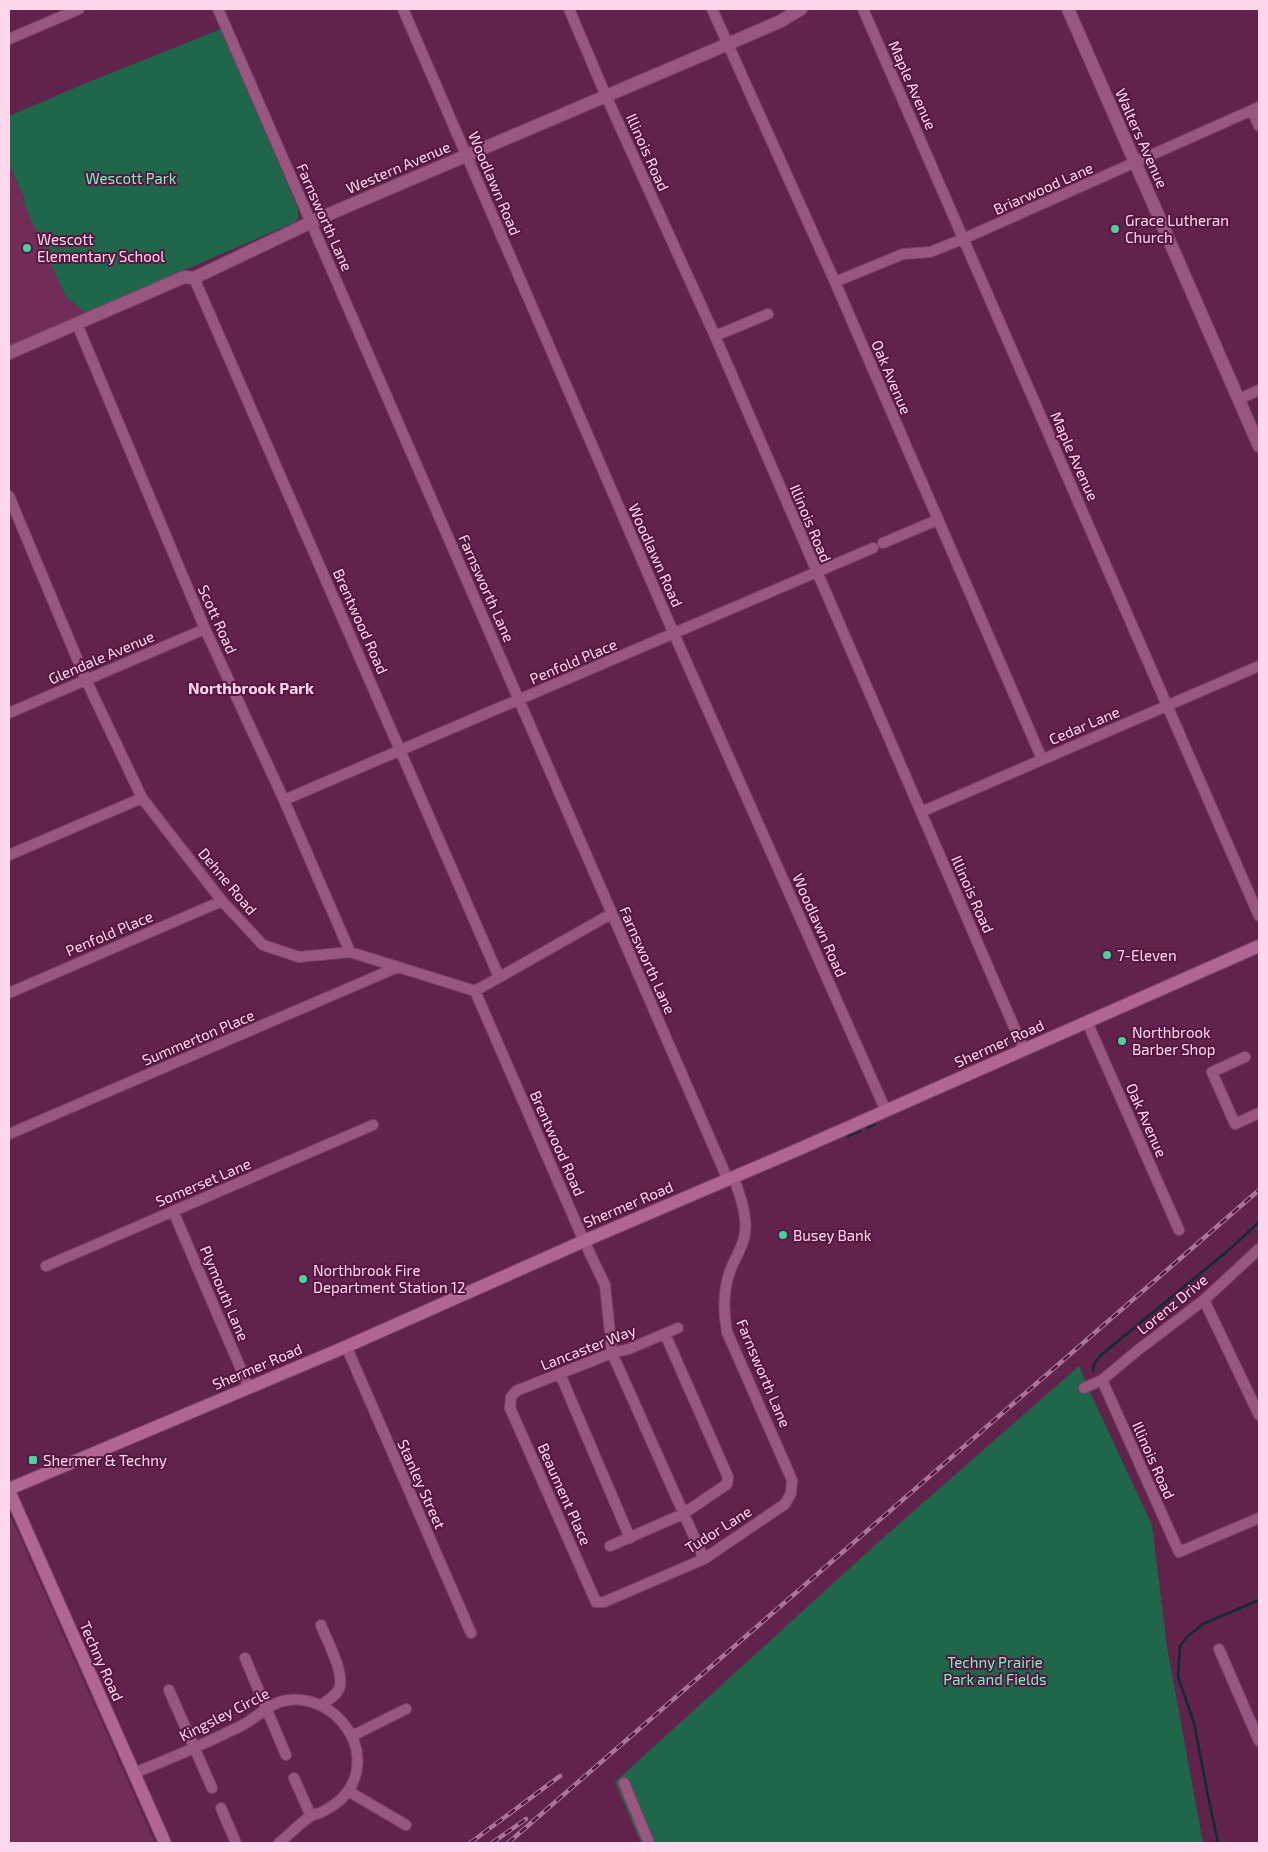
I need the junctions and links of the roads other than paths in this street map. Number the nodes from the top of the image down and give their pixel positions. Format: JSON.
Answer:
{"nodes":[{"id":1,"x":79,"y":9,"type":"edge"},
{"id":2,"x":218,"y":9,"type":"edge"},
{"id":3,"x":403,"y":9,"type":"edge"},
{"id":4,"x":569,"y":9,"type":"edge"},
{"id":5,"x":712,"y":9,"type":"edge"},
{"id":6,"x":801,"y":9,"type":"edge"},
{"id":7,"x":863,"y":9,"type":"edge"},
{"id":8,"x":1068,"y":9,"type":"edge"},
{"id":9,"x":9,"y":39,"type":"edge"},
{"id":10,"x":728,"y":44,"type":"junction"},
{"id":11,"x":606,"y":96,"type":"junction"},
{"id":12,"x":1256,"y":109,"type":"edge"},
{"id":13,"x":1259,"y":126,"type":"edge"},
{"id":14,"x":466,"y":156,"type":"junction"},
{"id":15,"x":1136,"y":164,"type":"junction"},
{"id":16,"x":311,"y":222,"type":"junction"},
{"id":17,"x":963,"y":239,"type":"junction"},
{"id":18,"x":194,"y":278,"type":"junction"},
{"id":19,"x":835,"y":282,"type":"junction"},
{"id":20,"x":768,"y":314,"type":"dead end"},
{"id":21,"x":77,"y":324,"type":"junction"},
{"id":22,"x":714,"y":336,"type":"junction"},
{"id":23,"x":9,"y":353,"type":"edge"},
{"id":24,"x":1259,"y":390,"type":"edge"},
{"id":25,"x":1239,"y":399,"type":"junction"},
{"id":26,"x":1259,"y":446,"type":"edge"},
{"id":27,"x":9,"y":496,"type":"edge"},
{"id":28,"x":938,"y":520,"type":"junction"},
{"id":29,"x":883,"y":543,"type":"dead end"},
{"id":30,"x":873,"y":548,"type":"dead end"},
{"id":31,"x":816,"y":572,"type":"junction"},
{"id":32,"x":205,"y":629,"type":"junction"},
{"id":33,"x":674,"y":634,"type":"junction"},
{"id":34,"x":1259,"y":666,"type":"edge"},
{"id":35,"x":86,"y":680,"type":"junction"},
{"id":36,"x":519,"y":700,"type":"junction"},
{"id":37,"x":1168,"y":705,"type":"junction"},
{"id":38,"x":9,"y":713,"type":"edge"},
{"id":39,"x":401,"y":751,"type":"junction"},
{"id":40,"x":1042,"y":759,"type":"junction"},
{"id":41,"x":142,"y":798,"type":"junction"},
{"id":42,"x":284,"y":800,"type":"junction"},
{"id":43,"x":921,"y":812,"type":"junction"},
{"id":44,"x":9,"y":855,"type":"edge"},
{"id":45,"x":222,"y":901,"type":"junction"},
{"id":46,"x":611,"y":914,"type":"junction"},
{"id":47,"x":1259,"y":916,"type":"edge"},
{"id":48,"x":1259,"y":946,"type":"edge"},
{"id":49,"x":350,"y":952,"type":"junction"},
{"id":50,"x":398,"y":967,"type":"junction"},
{"id":51,"x":499,"y":977,"type":"junction"},
{"id":52,"x":475,"y":991,"type":"junction"},
{"id":53,"x":9,"y":993,"type":"edge"},
{"id":54,"x":1087,"y":1022,"type":"junction"},
{"id":55,"x":1024,"y":1050,"type":"junction"},
{"id":56,"x":1245,"y":1058,"type":"dead end"},
{"id":57,"x":886,"y":1111,"type":"junction"},
{"id":58,"x":1259,"y":1113,"type":"edge"},
{"id":59,"x":373,"y":1125,"type":"dead end"},
{"id":60,"x":9,"y":1134,"type":"edge"},
{"id":61,"x":731,"y":1179,"type":"junction"},
{"id":62,"x":173,"y":1211,"type":"junction"},
{"id":63,"x":1179,"y":1230,"type":"dead end"},
{"id":64,"x":584,"y":1241,"type":"junction"},
{"id":65,"x":1259,"y":1249,"type":"edge"},
{"id":66,"x":46,"y":1266,"type":"dead end"},
{"id":67,"x":1204,"y":1300,"type":"junction"},
{"id":68,"x":678,"y":1328,"type":"dead end"},
{"id":69,"x":665,"y":1334,"type":"junction"},
{"id":70,"x":346,"y":1346,"type":"junction"},
{"id":71,"x":612,"y":1352,"type":"junction"},
{"id":72,"x":560,"y":1374,"type":"junction"},
{"id":73,"x":1102,"y":1380,"type":"junction"},
{"id":74,"x":249,"y":1388,"type":"junction"},
{"id":75,"x":1084,"y":1388,"type":"dead end"},
{"id":76,"x":511,"y":1398,"type":"joint"},
{"id":77,"x":1259,"y":1415,"type":"edge"},
{"id":78,"x":9,"y":1490,"type":"edge"},
{"id":79,"x":791,"y":1492,"type":"joint"},
{"id":80,"x":683,"y":1514,"type":"junction"},
{"id":81,"x":1259,"y":1518,"type":"edge"},
{"id":82,"x":630,"y":1538,"type":"junction"},
{"id":83,"x":610,"y":1546,"type":"dead end"},
{"id":84,"x":704,"y":1558,"type":"junction"},
{"id":85,"x":596,"y":1602,"type":"joint"},
{"id":86,"x":321,"y":1625,"type":"dead end"},
{"id":87,"x":471,"y":1633,"type":"dead end"},
{"id":88,"x":1219,"y":1649,"type":"dead end"},
{"id":89,"x":245,"y":1658,"type":"dead end"},
{"id":90,"x":169,"y":1690,"type":"dead end"},
{"id":91,"x":321,"y":1705,"type":"junction"},
{"id":92,"x":266,"y":1709,"type":"junction"},
{"id":93,"x":406,"y":1709,"type":"dead end"},
{"id":94,"x":352,"y":1736,"type":"junction"},
{"id":95,"x":1259,"y":1741,"type":"edge"},
{"id":96,"x":194,"y":1747,"type":"junction"},
{"id":97,"x":286,"y":1755,"type":"dead end"},
{"id":98,"x":134,"y":1773,"type":"junction"},
{"id":99,"x":294,"y":1778,"type":"dead end"},
{"id":100,"x":624,"y":1783,"type":"dead end"},
{"id":101,"x":212,"y":1788,"type":"dead end"},
{"id":102,"x":348,"y":1791,"type":"junction"},
{"id":103,"x":221,"y":1808,"type":"dead end"},
{"id":104,"x":311,"y":1816,"type":"junction"},
{"id":105,"x":406,"y":1825,"type":"dead end"},
{"id":106,"x":165,"y":1843,"type":"edge"},
{"id":107,"x":236,"y":1843,"type":"edge"},
{"id":108,"x":279,"y":1843,"type":"edge"},
{"id":109,"x":649,"y":1843,"type":"edge"}],
"edges":[{"from":1,"to":9,"type":"street"},
{"from":2,"to":16,"type":"street","name":"Farnsworth Lane"},
{"from":3,"to":14,"type":"street","name":"Woodlawn Road"},
{"from":4,"to":11,"type":"street","name":"Illinois Road"},
{"from":5,"to":10,"type":"street","name":"Oak Avenue"},
{"from":6,"to":10,"type":"street","name":"Western Avenue"},
{"from":7,"to":17,"type":"street","name":"Maple Avenue"},
{"from":8,"to":15,"type":"street","name":"Walters Avenue"},
{"from":10,"to":11,"type":"street","name":"Western Avenue"},
{"from":10,"to":19,"type":"street","name":"Oak Avenue"},
{"from":11,"to":14,"type":"street","name":"Western Avenue"},
{"from":11,"to":22,"type":"street","name":"Illinois Road"},
{"from":12,"to":13,"type":"street"},
{"from":12,"to":15,"type":"street","name":"Briarwood Lane"},
{"from":14,"to":16,"type":"street","name":"Western Avenue"},
{"from":14,"to":33,"type":"street","name":"Woodlawn Road"},
{"from":15,"to":17,"type":"street","name":"Briarwood Lane"},
{"from":15,"to":25,"type":"street","name":"Walters Avenue"},
{"from":16,"to":18,"type":"street","name":"Western Avenue"},
{"from":16,"to":36,"type":"street","name":"Farnsworth Lane"},
{"from":17,"to":19,"type":"street","name":"Briarwood Lane"},
{"from":17,"to":37,"type":"street","name":"Maple Avenue"},
{"from":18,"to":21,"type":"street","name":"Western Avenue"},
{"from":18,"to":39,"type":"street","name":"Brentwood Road"},
{"from":19,"to":28,"type":"street","name":"Oak Avenue"},
{"from":20,"to":22,"type":"street"},
{"from":21,"to":23,"type":"street","name":"Western Avenue"},
{"from":21,"to":32,"type":"street","name":"Scott Road"},
{"from":22,"to":31,"type":"street","name":"Illinois Road"},
{"from":24,"to":25,"type":"street"},
{"from":25,"to":26,"type":"street","name":"Walters Avenue"},
{"from":27,"to":35,"type":"street","name":"Dehne Road"},
{"from":28,"to":29,"type":"street"},
{"from":28,"to":40,"type":"street","name":"Oak Avenue"},
{"from":30,"to":31,"type":"street","name":"Penfold Place"},
{"from":31,"to":33,"type":"street","name":"Penfold Place"},
{"from":31,"to":43,"type":"street","name":"Illinois Road"},
{"from":32,"to":35,"type":"street","name":"Glendale Avenue"},
{"from":32,"to":42,"type":"street","name":"Scott Road"},
{"from":33,"to":36,"type":"street","name":"Penfold Place"},
{"from":33,"to":57,"type":"street","name":"Woodlawn Road"},
{"from":34,"to":37,"type":"street","name":"Cedar Lane"},
{"from":35,"to":38,"type":"street","name":"Glendale Avenue"},
{"from":35,"to":41,"type":"street","name":"Dehne Road"},
{"from":36,"to":39,"type":"street","name":"Penfold Place"},
{"from":36,"to":46,"type":"street","name":"Farnsworth Lane"},
{"from":37,"to":40,"type":"street","name":"Cedar Lane"},
{"from":37,"to":47,"type":"street","name":"Maple Avenue"},
{"from":39,"to":42,"type":"street","name":"Penfold Place"},
{"from":39,"to":51,"type":"street","name":"Brentwood Road"},
{"from":40,"to":43,"type":"street","name":"Cedar Lane"},
{"from":41,"to":44,"type":"street"},
{"from":41,"to":45,"type":"street","name":"Dehne Road"},
{"from":42,"to":49,"type":"street","name":"Scott Road"},
{"from":43,"to":55,"type":"street","name":"Illinois Road"},
{"from":45,"to":49,"type":"street","name":"Dehne Road"},
{"from":45,"to":53,"type":"street","name":"Penfold Place"},
{"from":46,"to":51,"type":"street"},
{"from":46,"to":61,"type":"street","name":"Farnsworth Lane"},
{"from":48,"to":54,"type":"main road","name":"Shermer Road"},
{"from":49,"to":50,"type":"street","name":"Dehne Road"},
{"from":50,"to":52,"type":"street","name":"Dehne Road"},
{"from":50,"to":60,"type":"street","name":"Summerton Place"},
{"from":51,"to":52,"type":"street"},
{"from":52,"to":64,"type":"street","name":"Brentwood Road"},
{"from":54,"to":55,"type":"main road","name":"Shermer Road"},
{"from":54,"to":63,"type":"street","name":"Oak Avenue"},
{"from":55,"to":57,"type":"main road","name":"Shermer Road"},
{"from":56,"to":58,"type":"street"},
{"from":57,"to":61,"type":"main road","name":"Shermer Road"},
{"from":59,"to":62,"type":"street","name":"Somerset Lane"},
{"from":61,"to":64,"type":"main road","name":"Shermer Road"},
{"from":61,"to":79,"type":"street","name":"Farnsworth Lane"},
{"from":62,"to":66,"type":"street","name":"Somerset Lane"},
{"from":62,"to":74,"type":"street","name":"Plymouth Lane"},
{"from":64,"to":70,"type":"main road","name":"Shermer Road"},
{"from":64,"to":71,"type":"street","name":"Brentwood Road"},
{"from":65,"to":67,"type":"street","name":"Lorenz Drive"},
{"from":67,"to":73,"type":"street","name":"Lorenz Drive"},
{"from":67,"to":77,"type":"street"},
{"from":68,"to":69,"type":"street","name":"Lancaster Way"},
{"from":69,"to":71,"type":"street","name":"Lancaster Way"},
{"from":69,"to":80,"type":"street"},
{"from":70,"to":74,"type":"main road","name":"Shermer Road"},
{"from":70,"to":87,"type":"street","name":"Stanley Street"},
{"from":71,"to":72,"type":"street","name":"Lancaster Way"},
{"from":71,"to":80,"type":"street","name":"Brentwood Road"},
{"from":72,"to":76,"type":"street","name":"Lancaster Way"},
{"from":72,"to":82,"type":"street"},
{"from":73,"to":75,"type":"street","name":"Lorenz Drive"},
{"from":73,"to":81,"type":"street","name":"Illinois Road"},
{"from":74,"to":78,"type":"main road","name":"Shermer Road"},
{"from":76,"to":85,"type":"street","name":"Beaument Place"},
{"from":78,"to":98,"type":"main road","name":"Techny Road"},
{"from":79,"to":84,"type":"street","name":"Tudor Lane"},
{"from":80,"to":82,"type":"street"},
{"from":80,"to":84,"type":"street","name":"Brentwood Road"},
{"from":82,"to":83,"type":"street"},
{"from":84,"to":85,"type":"street","name":"Tudor Lane"},
{"from":86,"to":91,"type":"street"},
{"from":88,"to":95,"type":"street"},
{"from":89,"to":92,"type":"street"},
{"from":90,"to":96,"type":"street"},
{"from":91,"to":92,"type":"street","name":"Kingsley Circle"},
{"from":91,"to":94,"type":"street","name":"Kingsley Circle"},
{"from":92,"to":96,"type":"street","name":"Kingsley Circle"},
{"from":92,"to":97,"type":"street"},
{"from":93,"to":94,"type":"street"},
{"from":94,"to":102,"type":"street","name":"Kingsley Circle"},
{"from":96,"to":98,"type":"street","name":"Kingsley Circle"},
{"from":96,"to":101,"type":"street"},
{"from":98,"to":106,"type":"main road","name":"Techny Road"},
{"from":99,"to":104,"type":"street"},
{"from":100,"to":109,"type":"street"},
{"from":102,"to":104,"type":"street","name":"Kingsley Circle"},
{"from":102,"to":105,"type":"street"},
{"from":103,"to":107,"type":"street"},
{"from":104,"to":108,"type":"street","name":"Kingsley Circle"}]}
